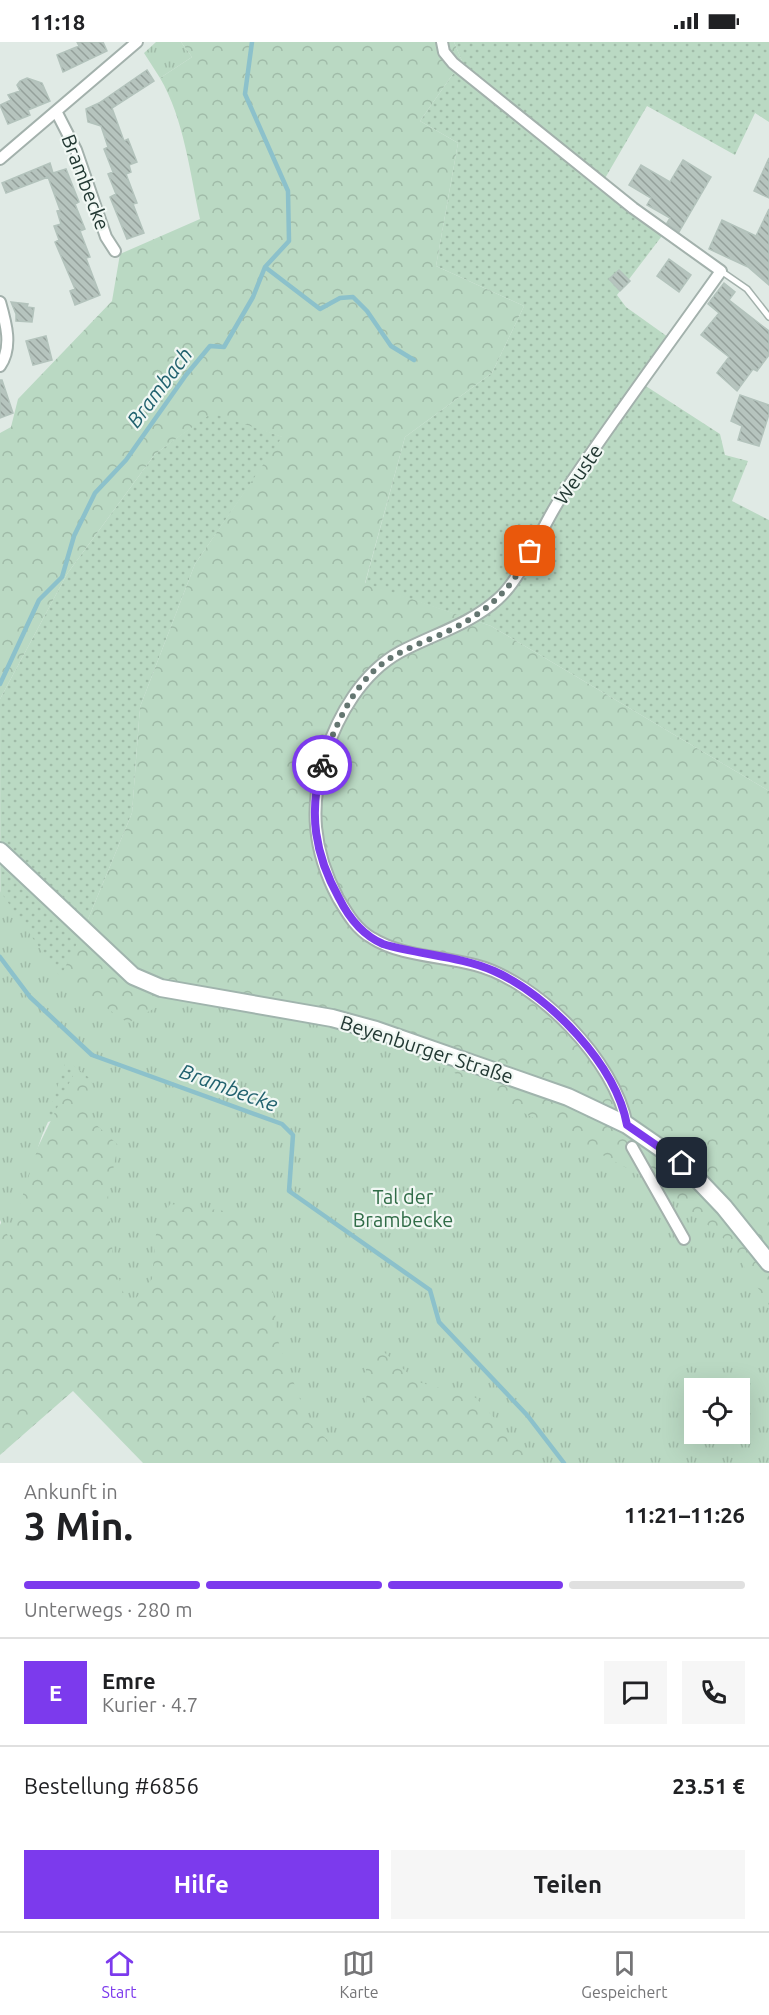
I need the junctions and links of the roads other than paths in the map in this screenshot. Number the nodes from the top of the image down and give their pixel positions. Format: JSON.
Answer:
{"nodes":[{"id":1,"x":137,"y":42,"type":"edge"},
{"id":2,"x":442,"y":42,"type":"edge"},
{"id":3,"x":57,"y":113,"type":"junction"},
{"id":4,"x":0,"y":159,"type":"edge"},
{"id":5,"x":115,"y":251,"type":"dead end"},
{"id":6,"x":721,"y":271,"type":"junction"},
{"id":7,"x":0,"y":302,"type":"edge"},
{"id":8,"x":769,"y":317,"type":"edge"},
{"id":9,"x":0,"y":366,"type":"edge"},
{"id":10,"x":0,"y":851,"type":"edge"},
{"id":11,"x":627,"y":1125,"type":"junction"},
{"id":12,"x":632,"y":1147,"type":"dead end"},
{"id":13,"x":684,"y":1239,"type":"dead end"},
{"id":14,"x":769,"y":1263,"type":"edge"}],
"edges":[{"from":1,"to":3,"type":"street","name":"Brambecke"},
{"from":2,"to":6,"type":"street"},
{"from":3,"to":4,"type":"street","name":"Brambecke"},
{"from":3,"to":5,"type":"street","name":"Brambecke"},
{"from":6,"to":8,"type":"lane"},
{"from":6,"to":11,"type":"street","name":"Weuste"},
{"from":7,"to":9,"type":"street"},
{"from":10,"to":11,"type":"main road","name":"Beyenburger Straße"},
{"from":11,"to":14,"type":"main road","name":"Beyenburger Straße"},
{"from":12,"to":13,"type":"street"}]}
